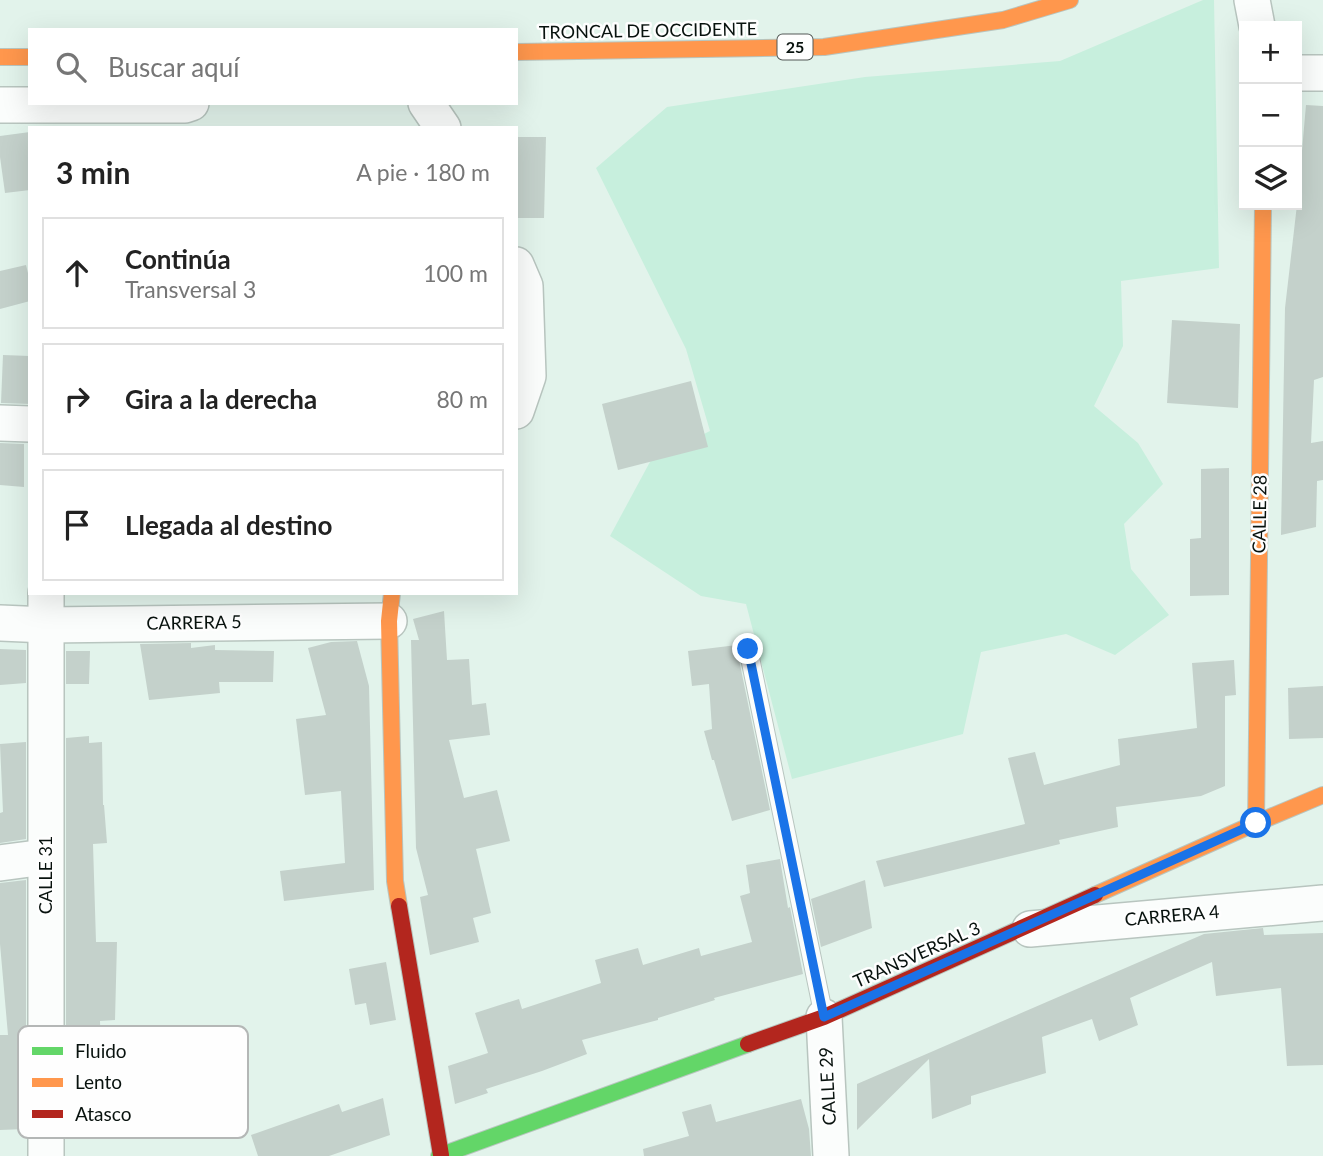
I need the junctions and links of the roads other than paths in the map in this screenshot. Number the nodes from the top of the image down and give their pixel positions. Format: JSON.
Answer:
{"nodes":[{"id":1,"x":1070,"y":0,"type":"edge"},
{"id":2,"x":1252,"y":0,"type":"edge"},
{"id":3,"x":1256,"y":21,"type":"edge"},
{"id":4,"x":518,"y":52,"type":"edge"},
{"id":5,"x":0,"y":57,"type":"edge"},
{"id":6,"x":28,"y":57,"type":"edge"},
{"id":7,"x":1302,"y":73,"type":"edge"},
{"id":8,"x":1323,"y":74,"type":"edge"},
{"id":9,"x":28,"y":104,"type":"edge"},
{"id":10,"x":0,"y":105,"type":"edge"},
{"id":11,"x":41,"y":105,"type":"edge"},
{"id":12,"x":113,"y":105,"type":"edge"},
{"id":13,"x":187,"y":105,"type":"edge"},
{"id":14,"x":427,"y":105,"type":"edge"},
{"id":15,"x":41,"y":126,"type":"edge"},
{"id":16,"x":442,"y":126,"type":"edge"},
{"id":17,"x":1263,"y":210,"type":"edge"},
{"id":18,"x":518,"y":270,"type":"edge"},
{"id":19,"x":518,"y":405,"type":"edge"},
{"id":20,"x":0,"y":423,"type":"edge"},
{"id":21,"x":28,"y":424,"type":"edge"},
{"id":22,"x":391,"y":607,"type":"edge"},
{"id":23,"x":47,"y":609,"type":"edge"},
{"id":24,"x":0,"y":623,"type":"edge"},
{"id":25,"x":748,"y":649,"type":"dead end"},
{"id":26,"x":1323,"y":795,"type":"edge"},
{"id":27,"x":1256,"y":823,"type":"junction"},
{"id":28,"x":45,"y":857,"type":"junction"},
{"id":29,"x":0,"y":863,"type":"edge"},
{"id":30,"x":1323,"y":903,"type":"edge"},
{"id":31,"x":1022,"y":929,"type":"junction"},
{"id":32,"x":824,"y":1017,"type":"junction"},
{"id":33,"x":46,"y":1026,"type":"edge"},
{"id":34,"x":46,"y":1138,"type":"edge"},
{"id":35,"x":46,"y":1156,"type":"edge"},
{"id":36,"x":440,"y":1156,"type":"edge"},
{"id":37,"x":831,"y":1156,"type":"edge"}],
"edges":[{"from":1,"to":4,"type":"main road","name":"TRONCAL DE OCCIDENTE","number":"25"},
{"from":2,"to":3,"type":"street"},
{"from":5,"to":6,"type":"main road"},
{"from":7,"to":8,"type":"street"},
{"from":9,"to":10,"type":"street"},
{"from":11,"to":15,"type":"street"},
{"from":12,"to":13,"type":"street"},
{"from":14,"to":16,"type":"street"},
{"from":17,"to":27,"type":"main road","name":"CALLE 28"},
{"from":18,"to":19,"type":"street"},
{"from":20,"to":21,"type":"street"},
{"from":22,"to":23,"type":"street","name":"CARRERA 5"},
{"from":22,"to":36,"type":"main road"},
{"from":23,"to":24,"type":"street","name":"CARRERA 5"},
{"from":23,"to":28,"type":"street","name":"CALLE 31"},
{"from":25,"to":32,"type":"lane"},
{"from":26,"to":27,"type":"main road","name":"TRANSVERSAL 3"},
{"from":27,"to":31,"type":"main road","name":"TRANSVERSAL 3"},
{"from":28,"to":29,"type":"street"},
{"from":28,"to":33,"type":"street","name":"CALLE 31"},
{"from":30,"to":31,"type":"street","name":"CARRERA 4"},
{"from":31,"to":32,"type":"main road","name":"TRANSVERSAL 3"},
{"from":32,"to":36,"type":"main road","name":"TRANSVERSAL 3"},
{"from":32,"to":37,"type":"street","name":"CALLE 29"},
{"from":34,"to":35,"type":"street","name":"CALLE 31"}]}
